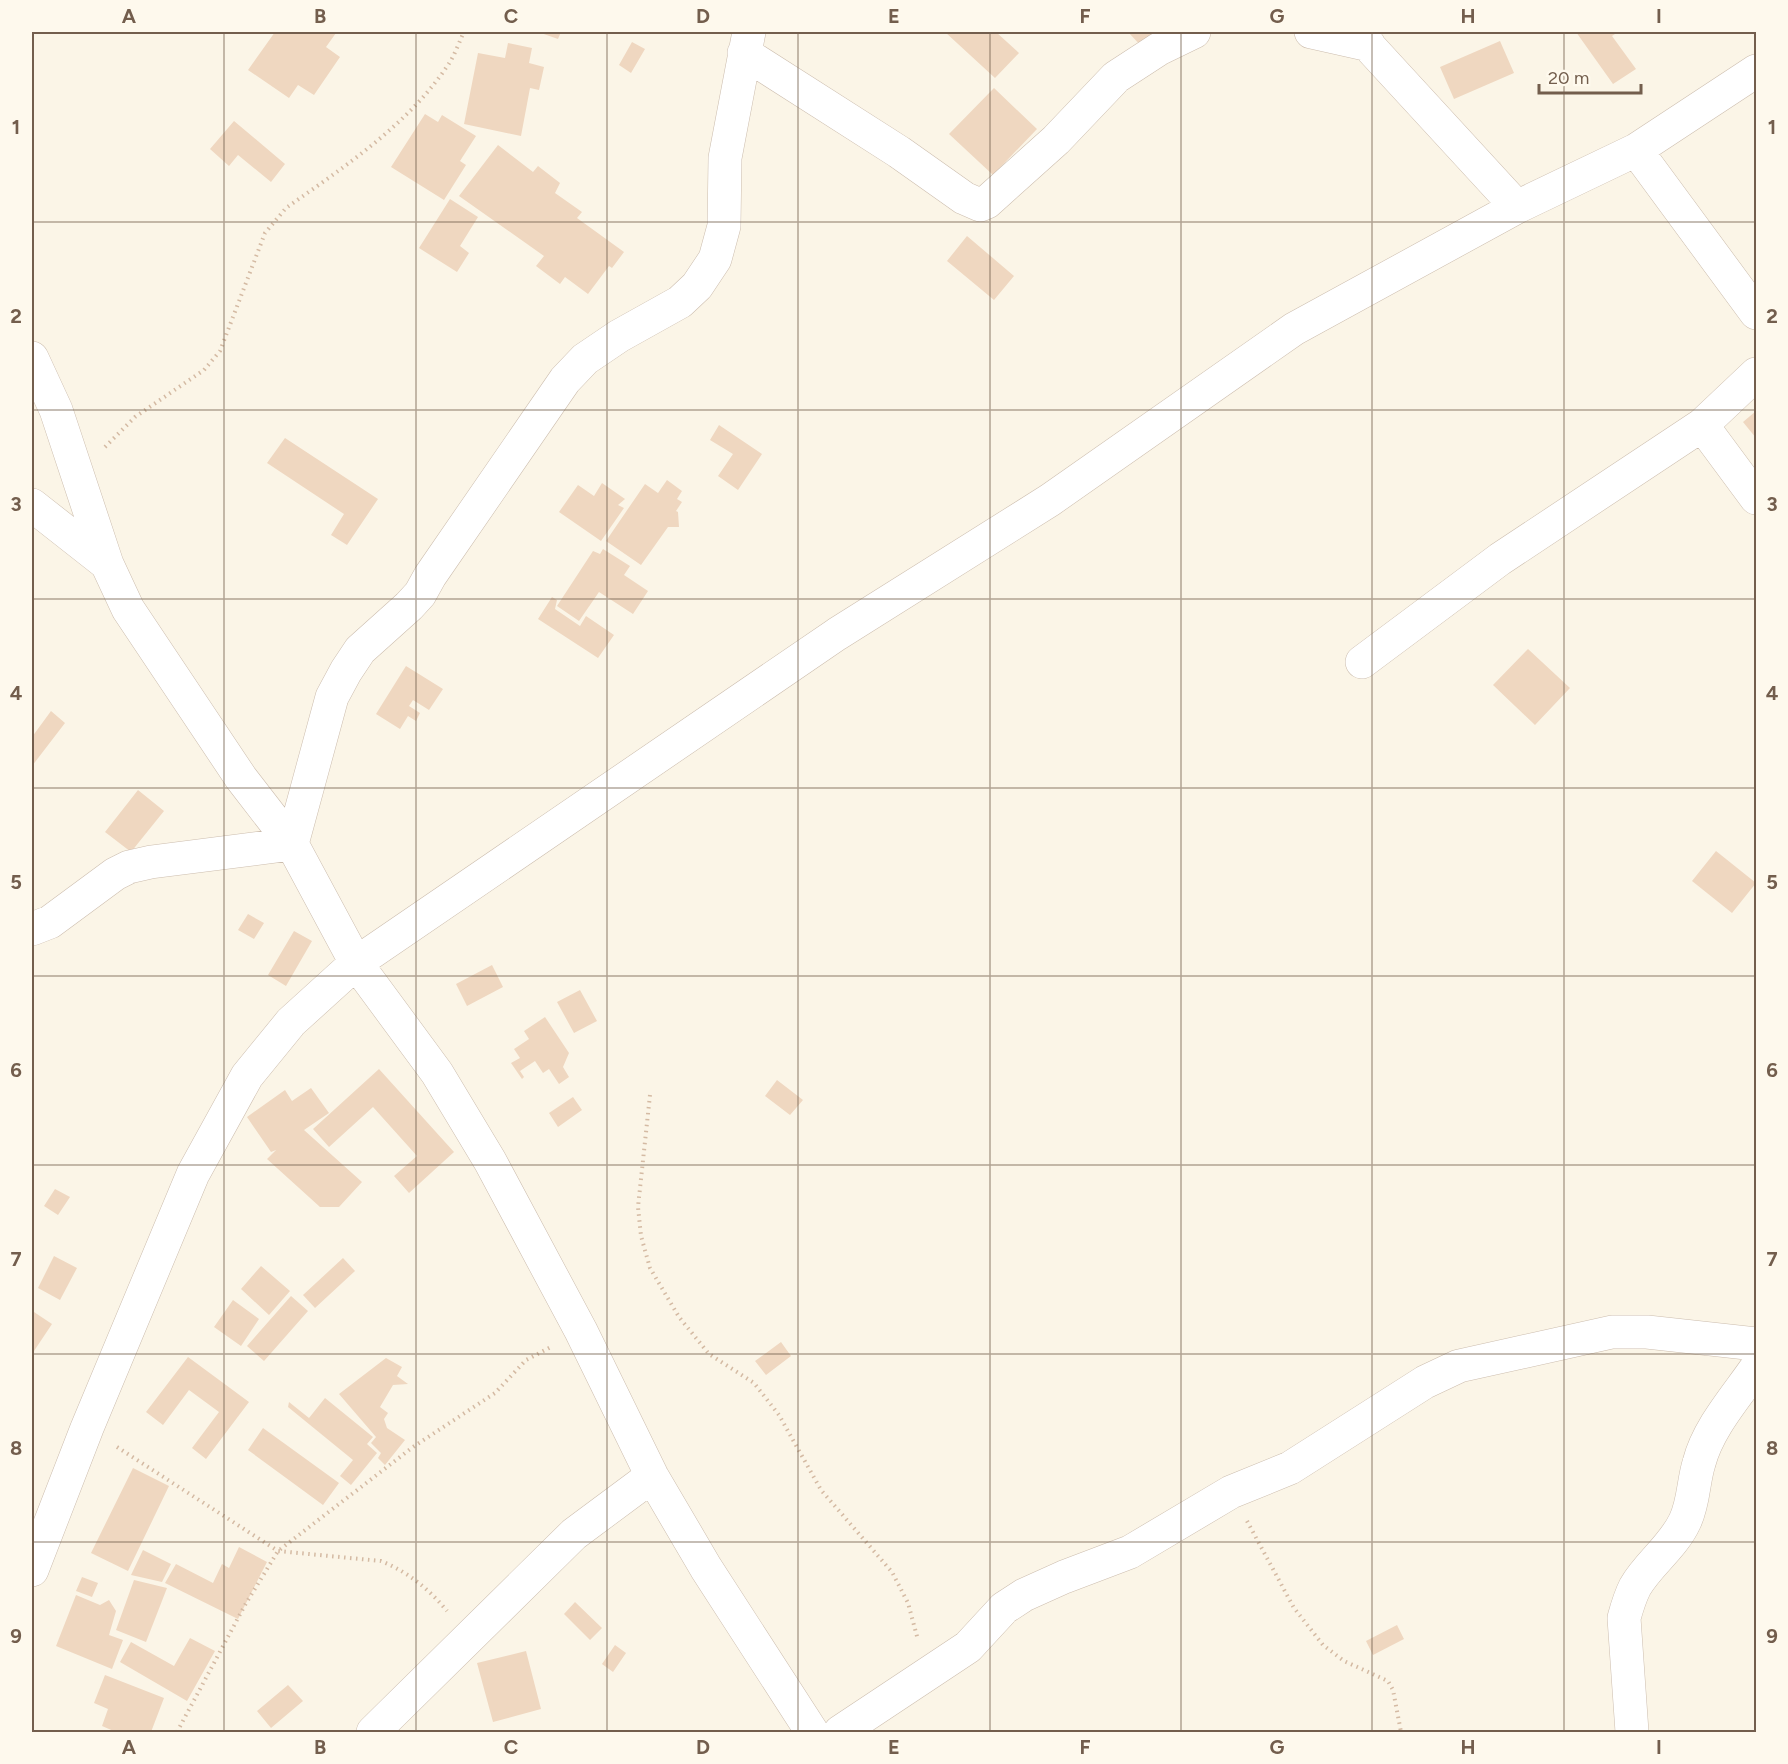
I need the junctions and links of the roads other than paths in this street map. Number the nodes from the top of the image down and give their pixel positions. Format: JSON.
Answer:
{"nodes":[{"id":1,"x":1194,"y":32,"type":"edge"},
{"id":2,"x":1311,"y":32,"type":"edge"},
{"id":3,"x":1363,"y":38,"type":"edge"},
{"id":4,"x":747,"y":42,"type":"edge"},
{"id":5,"x":1756,"y":71,"type":"edge"},
{"id":6,"x":1636,"y":150,"type":"junction"},
{"id":7,"x":1517,"y":207,"type":"junction"},
{"id":8,"x":1756,"y":313,"type":"edge"},
{"id":9,"x":32,"y":358,"type":"edge"},
{"id":10,"x":1756,"y":375,"type":"edge"},
{"id":11,"x":1702,"y":425,"type":"junction"},
{"id":12,"x":1756,"y":498,"type":"edge"},
{"id":13,"x":32,"y":505,"type":"edge"},
{"id":14,"x":107,"y":564,"type":"junction"},
{"id":15,"x":1362,"y":662,"type":"dead end"},
{"id":16,"x":292,"y":844,"type":"junction"},
{"id":17,"x":32,"y":929,"type":"edge"},
{"id":18,"x":356,"y":963,"type":"junction"},
{"id":19,"x":1756,"y":1344,"type":"edge"},
{"id":20,"x":1756,"y":1368,"type":"edge"},
{"id":21,"x":652,"y":1476,"type":"junction"},
{"id":22,"x":32,"y":1570,"type":"edge"},
{"id":23,"x":373,"y":1732,"type":"edge"},
{"id":24,"x":812,"y":1732,"type":"edge"},
{"id":25,"x":840,"y":1732,"type":"edge"},
{"id":26,"x":1632,"y":1732,"type":"edge"}],
"edges":[{"from":1,"to":4,"type":"street"},
{"from":2,"to":3,"type":"street"},
{"from":3,"to":7,"type":"street"},
{"from":4,"to":16,"type":"street"},
{"from":5,"to":6,"type":"street"},
{"from":6,"to":7,"type":"street"},
{"from":6,"to":8,"type":"street"},
{"from":7,"to":18,"type":"street"},
{"from":9,"to":14,"type":"street"},
{"from":10,"to":11,"type":"street"},
{"from":11,"to":12,"type":"street"},
{"from":11,"to":15,"type":"street"},
{"from":13,"to":14,"type":"street"},
{"from":14,"to":16,"type":"street"},
{"from":16,"to":17,"type":"street"},
{"from":16,"to":18,"type":"street"},
{"from":18,"to":21,"type":"street"},
{"from":18,"to":22,"type":"street"},
{"from":19,"to":25,"type":"street"},
{"from":20,"to":26,"type":"street"},
{"from":21,"to":23,"type":"street"},
{"from":21,"to":24,"type":"street"}]}
